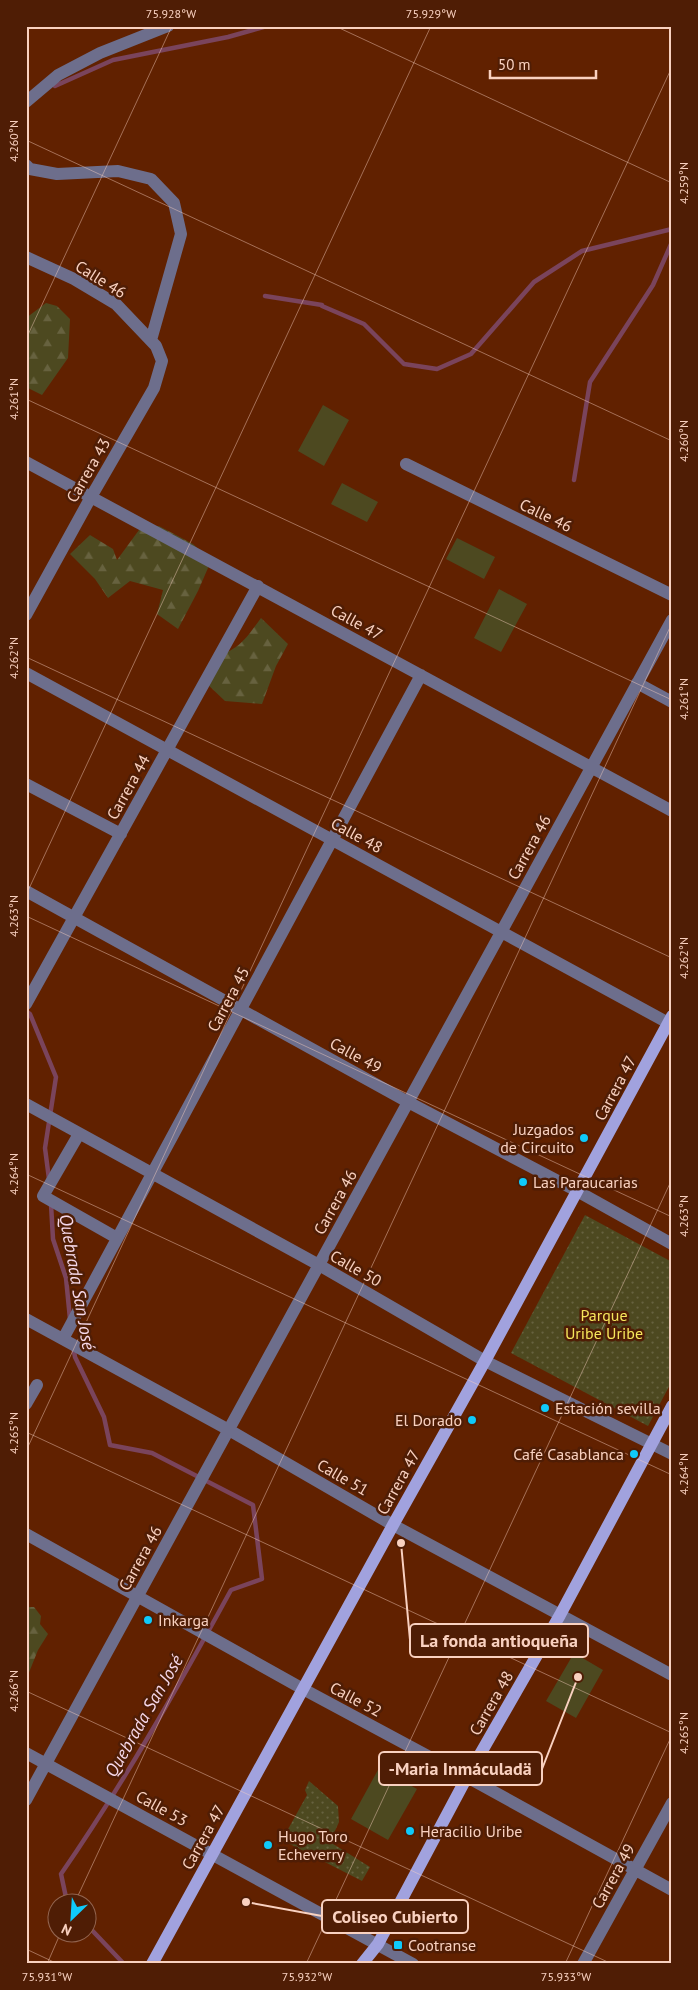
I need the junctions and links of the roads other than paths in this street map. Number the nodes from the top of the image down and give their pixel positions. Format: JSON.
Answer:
{"nodes":[{"id":1,"x":168,"y":26,"type":"edge"},
{"id":2,"x":26,"y":102,"type":"edge"},
{"id":3,"x":26,"y":164,"type":"edge"},
{"id":4,"x":26,"y":257,"type":"edge"},
{"id":5,"x":151,"y":340,"type":"junction"},
{"id":6,"x":26,"y":462,"type":"edge"},
{"id":7,"x":406,"y":464,"type":"dead end"},
{"id":8,"x":91,"y":497,"type":"junction"},
{"id":9,"x":258,"y":586,"type":"junction"},
{"id":10,"x":672,"y":595,"type":"edge"},
{"id":11,"x":26,"y":615,"type":"edge"},
{"id":12,"x":672,"y":620,"type":"edge"},
{"id":13,"x":26,"y":673,"type":"edge"},
{"id":14,"x":421,"y":675,"type":"junction"},
{"id":15,"x":637,"y":683,"type":"junction"},
{"id":16,"x":672,"y":702,"type":"edge"},
{"id":17,"x":167,"y":750,"type":"junction"},
{"id":18,"x":591,"y":768,"type":"junction"},
{"id":19,"x":26,"y":784,"type":"edge"},
{"id":20,"x":672,"y":811,"type":"edge"},
{"id":21,"x":121,"y":834,"type":"junction"},
{"id":22,"x":332,"y":840,"type":"junction"},
{"id":23,"x":26,"y":892,"type":"edge"},
{"id":24,"x":74,"y":919,"type":"junction"},
{"id":25,"x":501,"y":932,"type":"junction"},
{"id":26,"x":26,"y":1004,"type":"edge"},
{"id":27,"x":241,"y":1010,"type":"junction"},
{"id":28,"x":670,"y":1022,"type":"edge"},
{"id":29,"x":408,"y":1102,"type":"junction"},
{"id":30,"x":26,"y":1104,"type":"edge"},
{"id":31,"x":79,"y":1134,"type":"junction"},
{"id":32,"x":152,"y":1174,"type":"junction"},
{"id":33,"x":577,"y":1191,"type":"junction"},
{"id":34,"x":117,"y":1238,"type":"junction"},
{"id":35,"x":672,"y":1244,"type":"edge"},
{"id":36,"x":319,"y":1265,"type":"junction"},
{"id":37,"x":26,"y":1318,"type":"edge"},
{"id":38,"x":63,"y":1339,"type":"junction"},
{"id":39,"x":485,"y":1361,"type":"junction"},
{"id":40,"x":37,"y":1385,"type":"dead end"},
{"id":41,"x":26,"y":1404,"type":"edge"},
{"id":42,"x":672,"y":1406,"type":"edge"},
{"id":43,"x":229,"y":1430,"type":"junction"},
{"id":44,"x":652,"y":1443,"type":"junction"},
{"id":45,"x":672,"y":1454,"type":"edge"},
{"id":46,"x":393,"y":1525,"type":"junction"},
{"id":47,"x":26,"y":1534,"type":"edge"},
{"id":48,"x":138,"y":1596,"type":"junction"},
{"id":49,"x":560,"y":1615,"type":"junction"},
{"id":50,"x":672,"y":1675,"type":"edge"},
{"id":51,"x":303,"y":1690,"type":"junction"},
{"id":52,"x":26,"y":1753,"type":"edge"},
{"id":53,"x":46,"y":1764,"type":"junction"},
{"id":54,"x":467,"y":1777,"type":"junction"},
{"id":55,"x":26,"y":1800,"type":"edge"},
{"id":56,"x":672,"y":1803,"type":"edge"},
{"id":57,"x":212,"y":1854,"type":"junction"},
{"id":58,"x":635,"y":1871,"type":"junction"},
{"id":59,"x":672,"y":1890,"type":"edge"},
{"id":60,"x":378,"y":1944,"type":"junction"},
{"id":61,"x":152,"y":1964,"type":"edge"},
{"id":62,"x":362,"y":1964,"type":"edge"},
{"id":63,"x":367,"y":1964,"type":"edge"},
{"id":64,"x":413,"y":1964,"type":"edge"},
{"id":65,"x":583,"y":1964,"type":"edge"}],
"edges":[{"from":1,"to":2,"type":"street"},
{"from":3,"to":5,"type":"street"},
{"from":4,"to":5,"type":"street","name":"Calle 46"},
{"from":5,"to":8,"type":"street","name":"Carrera 43"},
{"from":6,"to":8,"type":"street","name":"Calle 47"},
{"from":7,"to":10,"type":"street","name":"Calle 46"},
{"from":8,"to":9,"type":"street","name":"Calle 47"},
{"from":8,"to":11,"type":"street","name":"Carrera 43"},
{"from":9,"to":14,"type":"street","name":"Calle 47"},
{"from":9,"to":17,"type":"street","name":"Carrera 44"},
{"from":12,"to":15,"type":"street","name":"Carrera 46"},
{"from":13,"to":17,"type":"street","name":"Calle 48"},
{"from":14,"to":18,"type":"street","name":"Calle 47"},
{"from":14,"to":22,"type":"street","name":"Carrera 45"},
{"from":15,"to":16,"type":"street"},
{"from":15,"to":18,"type":"street","name":"Carrera 46"},
{"from":17,"to":21,"type":"street","name":"Carrera 44"},
{"from":17,"to":22,"type":"street","name":"Calle 48"},
{"from":18,"to":20,"type":"street","name":"Calle 47"},
{"from":18,"to":25,"type":"street","name":"Carrera 46"},
{"from":19,"to":21,"type":"street"},
{"from":21,"to":24,"type":"street","name":"Carrera 44"},
{"from":22,"to":25,"type":"street","name":"Calle 48"},
{"from":22,"to":27,"type":"street","name":"Carrera 45"},
{"from":23,"to":24,"type":"street","name":"Calle 49"},
{"from":24,"to":26,"type":"street","name":"Carrera 44"},
{"from":24,"to":27,"type":"street","name":"Calle 49"},
{"from":25,"to":28,"type":"street","name":"Calle 48"},
{"from":25,"to":29,"type":"street","name":"Carrera 46"},
{"from":27,"to":29,"type":"street","name":"Calle 49"},
{"from":27,"to":32,"type":"street","name":"Carrera 45"},
{"from":28,"to":33,"type":"main road","name":"Carrera 47"},
{"from":29,"to":33,"type":"street","name":"Calle 49"},
{"from":29,"to":36,"type":"street","name":"Carrera 46"},
{"from":30,"to":31,"type":"street","name":"Calle 50"},
{"from":31,"to":32,"type":"street","name":"Calle 50"},
{"from":31,"to":34,"type":"street"},
{"from":32,"to":34,"type":"street","name":"Carrera 45"},
{"from":32,"to":36,"type":"street","name":"Calle 50"},
{"from":33,"to":35,"type":"street","name":"Calle 49"},
{"from":33,"to":39,"type":"main road","name":"Carrera 47"},
{"from":34,"to":38,"type":"street","name":"Carrera 45"},
{"from":36,"to":39,"type":"street","name":"Calle 50"},
{"from":36,"to":43,"type":"street","name":"Carrera 46"},
{"from":37,"to":38,"type":"street","name":"Calle 51"},
{"from":38,"to":43,"type":"street","name":"Calle 51"},
{"from":39,"to":44,"type":"street","name":"Calle 50"},
{"from":39,"to":46,"type":"main road","name":"Carrera 47"},
{"from":40,"to":41,"type":"street"},
{"from":42,"to":44,"type":"main road","name":"Carrera 48"},
{"from":43,"to":46,"type":"street","name":"Calle 51"},
{"from":43,"to":48,"type":"street","name":"Carrera 46"},
{"from":44,"to":45,"type":"street","name":"Calle 50"},
{"from":44,"to":49,"type":"main road","name":"Carrera 48"},
{"from":46,"to":49,"type":"street","name":"Calle 51"},
{"from":46,"to":51,"type":"main road","name":"Carrera 47"},
{"from":47,"to":48,"type":"street","name":"Calle 52"},
{"from":48,"to":51,"type":"street","name":"Calle 52"},
{"from":48,"to":53,"type":"street","name":"Carrera 46"},
{"from":49,"to":50,"type":"street","name":"Calle 51"},
{"from":49,"to":54,"type":"main road","name":"Carrera 48"},
{"from":51,"to":54,"type":"street","name":"Calle 52"},
{"from":51,"to":57,"type":"main road","name":"Carrera 47"},
{"from":52,"to":53,"type":"street","name":"Calle 53"},
{"from":53,"to":55,"type":"street","name":"Carrera 46"},
{"from":53,"to":57,"type":"street","name":"Calle 53"},
{"from":54,"to":58,"type":"street","name":"Calle 52"},
{"from":54,"to":60,"type":"main road","name":"Carrera 48"},
{"from":56,"to":58,"type":"street","name":"Carrera 49"},
{"from":57,"to":60,"type":"street","name":"Calle 53"},
{"from":57,"to":61,"type":"main road","name":"Carrera 47"},
{"from":58,"to":59,"type":"street","name":"Calle 52"},
{"from":58,"to":65,"type":"street","name":"Carrera 49"},
{"from":60,"to":62,"type":"main road"},
{"from":60,"to":63,"type":"street","name":"Carrera 48"},
{"from":60,"to":64,"type":"street","name":"Calle 53"}]}
